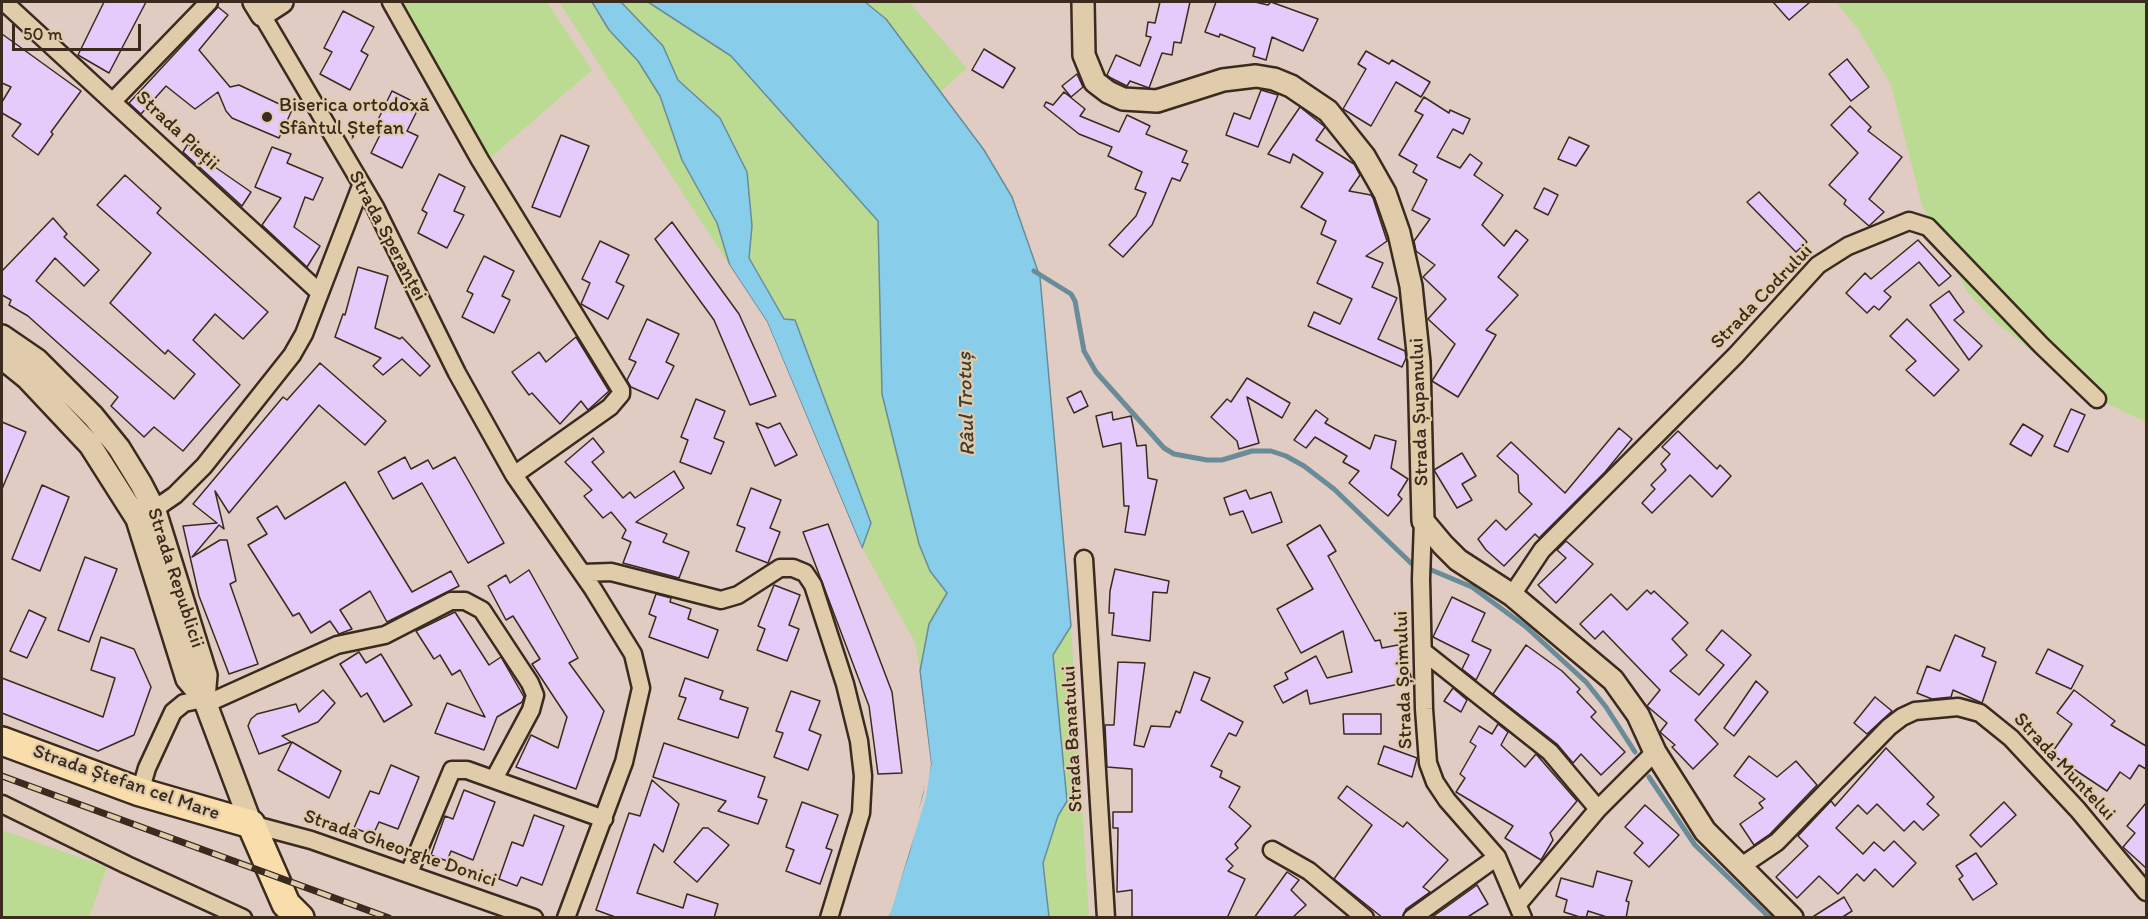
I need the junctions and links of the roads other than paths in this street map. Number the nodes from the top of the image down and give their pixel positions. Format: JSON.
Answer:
{"nodes":[{"id":1,"x":4,"y":2,"type":"edge"},
{"id":2,"x":209,"y":2,"type":"edge"},
{"id":3,"x":282,"y":2,"type":"edge"},
{"id":4,"x":391,"y":2,"type":"edge"},
{"id":5,"x":1083,"y":2,"type":"edge"},
{"id":6,"x":258,"y":8,"type":"edge"},
{"id":7,"x":114,"y":100,"type":"junction"},
{"id":8,"x":361,"y":186,"type":"junction"},
{"id":9,"x":319,"y":292,"type":"junction"},
{"id":10,"x":2,"y":336,"type":"edge"},
{"id":11,"x":2,"y":358,"type":"edge"},
{"id":12,"x":2097,"y":399,"type":"dead end"},
{"id":13,"x":513,"y":475,"type":"junction"},
{"id":14,"x":146,"y":515,"type":"junction"},
{"id":15,"x":1423,"y":521,"type":"junction"},
{"id":16,"x":1084,"y":559,"type":"dead end"},
{"id":17,"x":583,"y":573,"type":"junction"},
{"id":18,"x":1512,"y":595,"type":"junction"},
{"id":19,"x":1424,"y":652,"type":"junction"},
{"id":20,"x":205,"y":702,"type":"junction"},
{"id":21,"x":2,"y":741,"type":"edge"},
{"id":22,"x":1655,"y":752,"type":"junction"},
{"id":23,"x":494,"y":779,"type":"junction"},
{"id":24,"x":140,"y":792,"type":"junction"},
{"id":25,"x":2,"y":804,"type":"edge"},
{"id":26,"x":1598,"y":809,"type":"junction"},
{"id":27,"x":604,"y":819,"type":"junction"},
{"id":28,"x":252,"y":824,"type":"junction"},
{"id":29,"x":1272,"y":850,"type":"dead end"},
{"id":30,"x":1497,"y":857,"type":"junction"},
{"id":31,"x":1740,"y":867,"type":"junction"},
{"id":32,"x":409,"y":873,"type":"junction"},
{"id":33,"x":2146,"y":892,"type":"edge"},
{"id":34,"x":1521,"y":911,"type":"edge"},
{"id":35,"x":243,"y":918,"type":"edge"},
{"id":36,"x":300,"y":918,"type":"edge"},
{"id":37,"x":534,"y":918,"type":"edge"},
{"id":38,"x":566,"y":918,"type":"edge"},
{"id":39,"x":829,"y":918,"type":"edge"},
{"id":40,"x":1106,"y":918,"type":"edge"},
{"id":41,"x":1365,"y":918,"type":"edge"},
{"id":42,"x":1412,"y":918,"type":"edge"},
{"id":43,"x":1792,"y":918,"type":"edge"}],
"edges":[{"from":1,"to":7,"type":"street","name":"Strada Pieții"},
{"from":2,"to":7,"type":"street"},
{"from":3,"to":6,"type":"street"},
{"from":4,"to":13,"type":"street"},
{"from":5,"to":15,"type":"street","name":"Strada Șupanului"},
{"from":6,"to":8,"type":"street","name":"Strada Speranței"},
{"from":7,"to":9,"type":"street","name":"Strada Pieții"},
{"from":8,"to":9,"type":"street"},
{"from":8,"to":13,"type":"street","name":"Strada Speranței"},
{"from":9,"to":14,"type":"street"},
{"from":10,"to":14,"type":"street","name":"Strada Republicii"},
{"from":11,"to":14,"type":"street","name":"Strada Republicii"},
{"from":12,"to":18,"type":"street","name":"Strada Codrului"},
{"from":13,"to":17,"type":"street"},
{"from":14,"to":20,"type":"street","name":"Strada Republicii"},
{"from":15,"to":18,"type":"street"},
{"from":15,"to":19,"type":"street","name":"Strada Șoimului"},
{"from":16,"to":40,"type":"street","name":"Strada Banatului"},
{"from":17,"to":27,"type":"street"},
{"from":17,"to":39,"type":"street"},
{"from":18,"to":22,"type":"street"},
{"from":19,"to":26,"type":"street"},
{"from":19,"to":30,"type":"street","name":"Strada Șoimului"},
{"from":20,"to":23,"type":"street"},
{"from":20,"to":24,"type":"street"},
{"from":20,"to":28,"type":"street","name":"Strada Republicii"},
{"from":21,"to":24,"type":"main road","name":"Strada Ștefan cel Mare"},
{"from":22,"to":26,"type":"street"},
{"from":22,"to":31,"type":"street"},
{"from":23,"to":27,"type":"street"},
{"from":23,"to":32,"type":"street"},
{"from":24,"to":28,"type":"main road","name":"Strada Ștefan cel Mare"},
{"from":25,"to":35,"type":"street"},
{"from":26,"to":34,"type":"street"},
{"from":27,"to":38,"type":"street"},
{"from":28,"to":32,"type":"street","name":"Strada Gheorghe Donici"},
{"from":28,"to":36,"type":"main road"},
{"from":29,"to":41,"type":"street"},
{"from":30,"to":34,"type":"street","name":"Strada Șoimului"},
{"from":30,"to":42,"type":"street"},
{"from":31,"to":33,"type":"street","name":"Strada Muntelui"},
{"from":31,"to":43,"type":"street"},
{"from":32,"to":37,"type":"street","name":"Strada Gheorghe Donici"}]}
